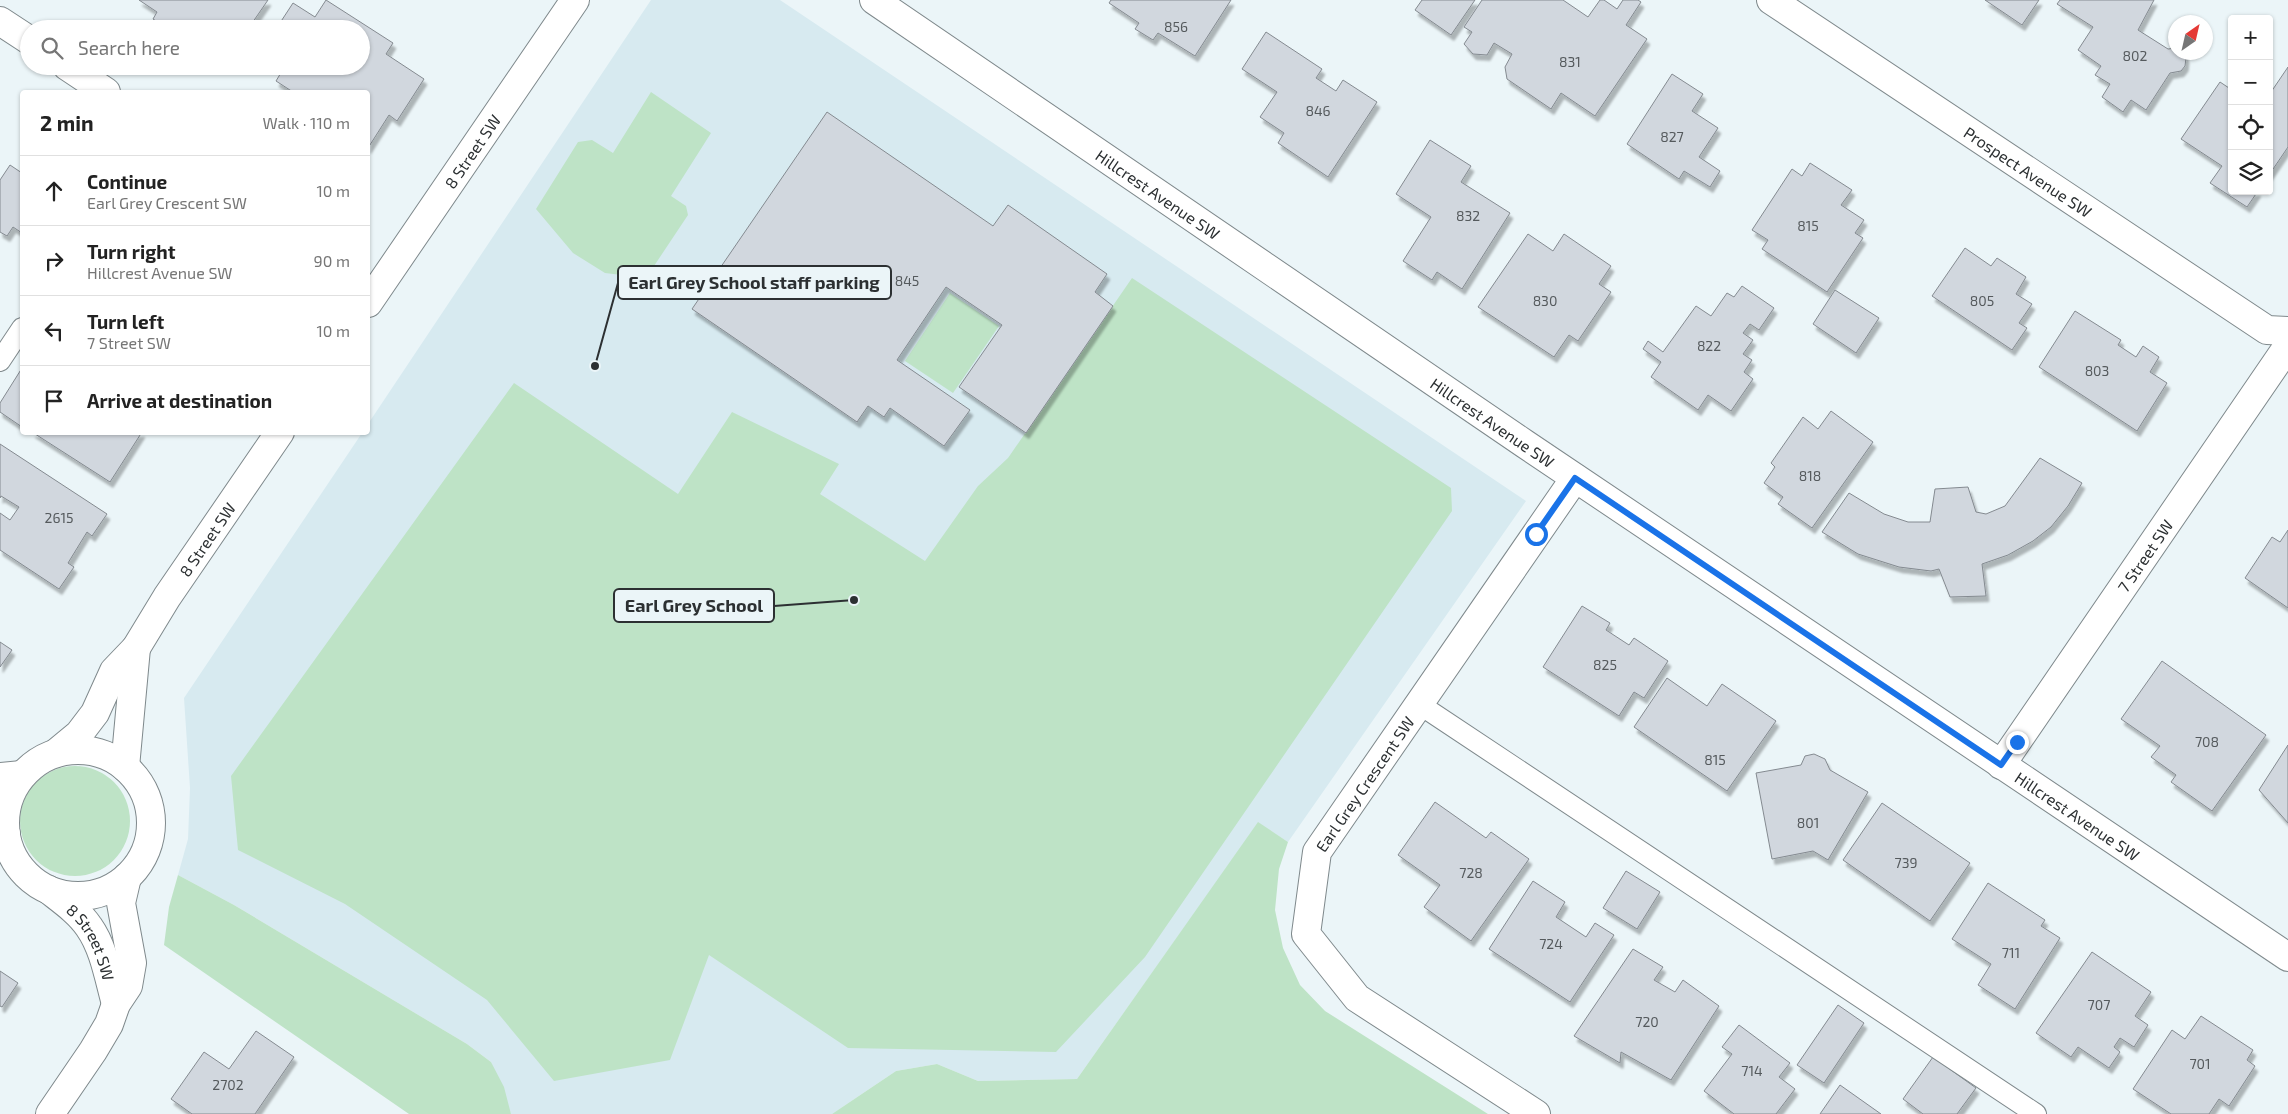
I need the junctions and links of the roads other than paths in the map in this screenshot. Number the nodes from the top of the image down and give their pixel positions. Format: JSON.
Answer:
{"nodes":[{"id":1,"x":575,"y":0,"type":"edge"},
{"id":2,"x":874,"y":0,"type":"edge"},
{"id":3,"x":1771,"y":0,"type":"edge"},
{"id":4,"x":0,"y":21,"type":"edge"},
{"id":5,"x":20,"y":34,"type":"edge"},
{"id":6,"x":80,"y":75,"type":"edge"},
{"id":7,"x":103,"y":90,"type":"edge"},
{"id":8,"x":372,"y":288,"type":"edge"},
{"id":9,"x":20,"y":331,"type":"edge"},
{"id":10,"x":2288,"y":331,"type":"edge"},
{"id":11,"x":2288,"y":346,"type":"edge"},
{"id":12,"x":0,"y":361,"type":"edge"},
{"id":13,"x":278,"y":435,"type":"edge"},
{"id":14,"x":1575,"y":478,"type":"junction"},
{"id":15,"x":136,"y":648,"type":"junction"},
{"id":16,"x":1420,"y":704,"type":"junction"},
{"id":17,"x":56,"y":753,"type":"junction"},
{"id":18,"x":2001,"y":765,"type":"junction"},
{"id":19,"x":124,"y":767,"type":"junction"},
{"id":20,"x":11,"y":776,"type":"edge"},
{"id":21,"x":3,"y":832,"type":"edge"},
{"id":22,"x":127,"y":876,"type":"junction"},
{"id":23,"x":49,"y":890,"type":"junction"},
{"id":24,"x":2288,"y":957,"type":"edge"},
{"id":25,"x":116,"y":1004,"type":"junction"},
{"id":26,"x":50,"y":1114,"type":"edge"},
{"id":27,"x":1536,"y":1114,"type":"edge"},
{"id":28,"x":2036,"y":1114,"type":"edge"}],
"edges":[{"from":1,"to":8,"type":"street","name":"8 Street SW"},
{"from":2,"to":14,"type":"street","name":"Hillcrest Avenue SW"},
{"from":3,"to":10,"type":"street","name":"Prospect Avenue SW"},
{"from":4,"to":5,"type":"street"},
{"from":6,"to":7,"type":"street"},
{"from":9,"to":12,"type":"lane"},
{"from":11,"to":18,"type":"street","name":"7 Street SW"},
{"from":13,"to":15,"type":"street","name":"8 Street SW"},
{"from":14,"to":16,"type":"street","name":"Earl Grey Crescent SW"},
{"from":14,"to":18,"type":"street","name":"Hillcrest Avenue SW"},
{"from":15,"to":17,"type":"street","name":"8 Street SW"},
{"from":15,"to":19,"type":"street","name":"8 Street SW"},
{"from":16,"to":27,"type":"street","name":"Earl Grey Crescent SW"},
{"from":16,"to":28,"type":"lane"},
{"from":17,"to":19,"type":"street"},
{"from":17,"to":20,"type":"street"},
{"from":18,"to":24,"type":"street","name":"Hillcrest Avenue SW"},
{"from":19,"to":22,"type":"street"},
{"from":20,"to":21,"type":"street"},
{"from":21,"to":23,"type":"street"},
{"from":22,"to":23,"type":"street"},
{"from":22,"to":25,"type":"street","name":"8 Street SW"},
{"from":23,"to":25,"type":"street","name":"8 Street SW"},
{"from":25,"to":26,"type":"street","name":"8 Street SW"}]}
